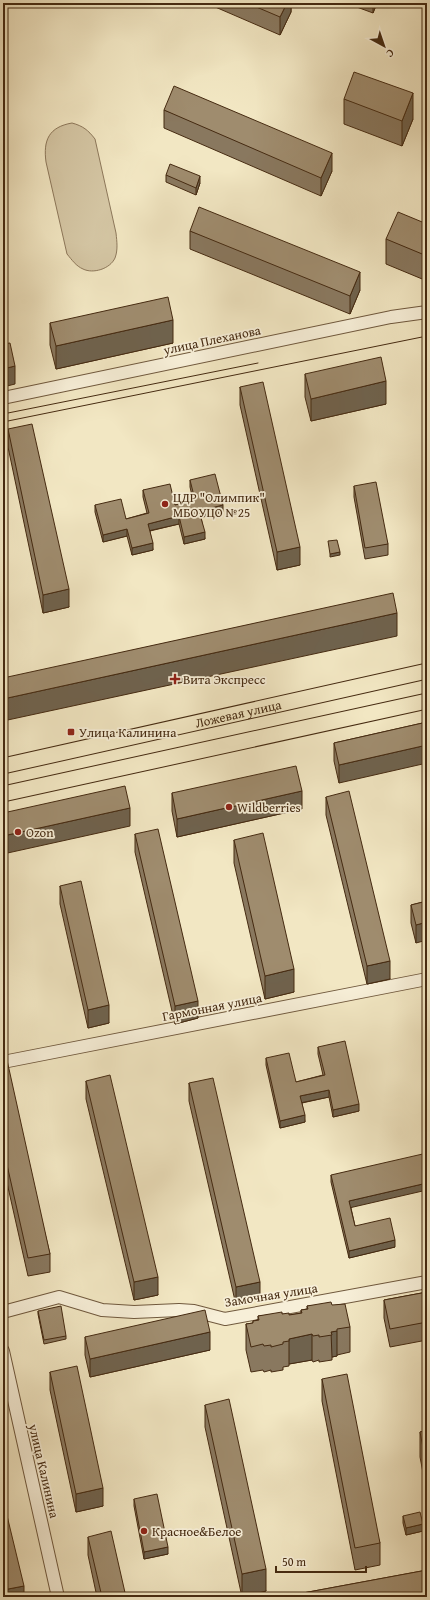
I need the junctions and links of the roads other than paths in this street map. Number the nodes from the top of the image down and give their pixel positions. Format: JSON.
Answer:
{"nodes":[{"id":1,"x":427,"y":312,"type":"edge"},
{"id":2,"x":3,"y":398,"type":"edge"},
{"id":3,"x":427,"y":671,"type":"edge"},
{"id":4,"x":427,"y":701,"type":"edge"},
{"id":5,"x":3,"y":766,"type":"edge"},
{"id":6,"x":3,"y":794,"type":"edge"},
{"id":7,"x":427,"y":979,"type":"edge"},
{"id":8,"x":3,"y":1062,"type":"edge"},
{"id":9,"x":427,"y":1282,"type":"edge"},
{"id":10,"x":3,"y":1312,"type":"edge"},
{"id":11,"x":3,"y":1351,"type":"edge"},
{"id":12,"x":58,"y":1597,"type":"edge"}],
"edges":[{"from":1,"to":2,"type":"street","name":"улица Плеханова"},
{"from":3,"to":5,"type":"main road","name":"Ложевая улица"},
{"from":4,"to":6,"type":"main road"},
{"from":7,"to":8,"type":"street","name":"Гармонная улица"},
{"from":9,"to":10,"type":"street","name":"Замочная улица"},
{"from":11,"to":12,"type":"street","name":"улица Калинина"}]}
